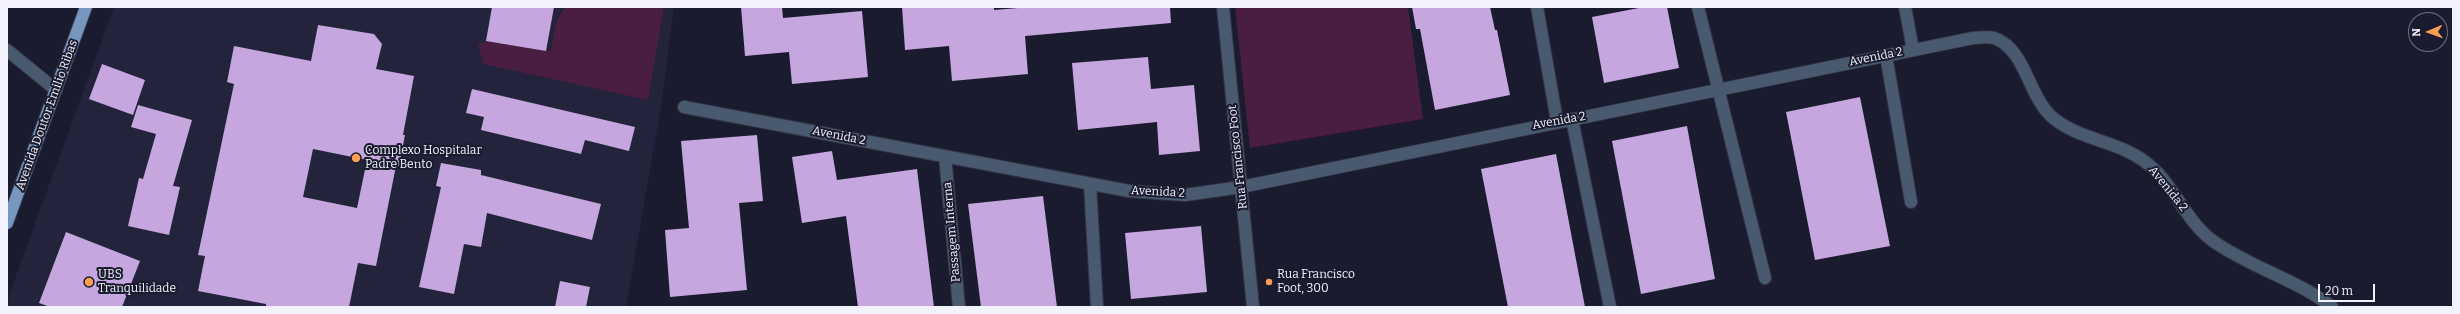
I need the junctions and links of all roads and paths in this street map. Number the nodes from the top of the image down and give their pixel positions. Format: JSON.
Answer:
{"nodes":[{"id":1,"x":86,"y":7,"type":"edge"},
{"id":2,"x":1222,"y":7,"type":"edge"},
{"id":3,"x":1536,"y":7,"type":"edge"},
{"id":4,"x":1698,"y":7,"type":"edge"},
{"id":5,"x":1905,"y":7,"type":"edge"},
{"id":6,"x":7,"y":50,"type":"edge"},
{"id":7,"x":1913,"y":50,"type":"junction"},
{"id":8,"x":1886,"y":55,"type":"junction"},
{"id":9,"x":1718,"y":89,"type":"junction"},
{"id":10,"x":56,"y":90,"type":"junction"},
{"id":11,"x":684,"y":107,"type":"dead end"},
{"id":12,"x":1572,"y":119,"type":"junction"},
{"id":13,"x":1557,"y":121,"type":"junction"},
{"id":14,"x":945,"y":156,"type":"junction"},
{"id":15,"x":1090,"y":184,"type":"junction"},
{"id":16,"x":1240,"y":187,"type":"junction"},
{"id":17,"x":1911,"y":202,"type":"dead end"},
{"id":18,"x":7,"y":223,"type":"edge"},
{"id":19,"x":1765,"y":278,"type":"dead end"},
{"id":20,"x":959,"y":307,"type":"edge"},
{"id":21,"x":1097,"y":307,"type":"edge"},
{"id":22,"x":1254,"y":307,"type":"edge"},
{"id":23,"x":1610,"y":307,"type":"edge"},
{"id":24,"x":2332,"y":307,"type":"edge"}],
"edges":[{"from":1,"to":10,"type":"main road","name":"Avenida Doutor Emilio Ribas"},
{"from":2,"to":16,"type":"street","name":"Rua Francisco Foot"},
{"from":3,"to":13,"type":"street"},
{"from":4,"to":9,"type":"street"},
{"from":5,"to":7,"type":"street"},
{"from":6,"to":10,"type":"street"},
{"from":7,"to":8,"type":"street","name":"Avenida 2"},
{"from":7,"to":24,"type":"street","name":"Avenida 2"},
{"from":8,"to":9,"type":"street","name":"Avenida 2"},
{"from":8,"to":17,"type":"street"},
{"from":9,"to":12,"type":"street","name":"Avenida 2"},
{"from":9,"to":19,"type":"street"},
{"from":10,"to":18,"type":"main road","name":"Avenida Doutor Emilio Ribas"},
{"from":11,"to":14,"type":"street","name":"Avenida 2"},
{"from":12,"to":13,"type":"street","name":"Avenida 2"},
{"from":12,"to":23,"type":"street"},
{"from":13,"to":16,"type":"street","name":"Avenida 2"},
{"from":14,"to":15,"type":"street","name":"Avenida 2"},
{"from":14,"to":20,"type":"street","name":"Passagem Interna"},
{"from":15,"to":16,"type":"street","name":"Avenida 2"},
{"from":15,"to":21,"type":"street"},
{"from":16,"to":22,"type":"street","name":"Rua Francisco Foot"}]}
